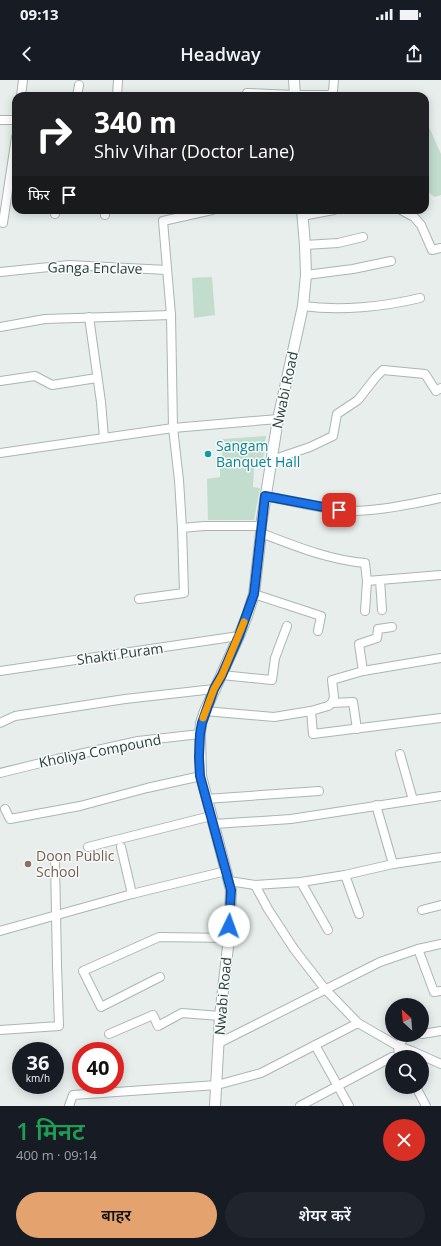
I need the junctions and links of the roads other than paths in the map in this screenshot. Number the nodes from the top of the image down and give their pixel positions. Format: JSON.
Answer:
{"nodes":[{"id":1,"x":23,"y":80,"type":"edge"},
{"id":2,"x":118,"y":80,"type":"edge"},
{"id":3,"x":294,"y":80,"type":"edge"},
{"id":4,"x":334,"y":80,"type":"edge"},
{"id":5,"x":79,"y":85,"type":"dead end"},
{"id":6,"x":22,"y":92,"type":"edge"},
{"id":7,"x":78,"y":92,"type":"edge"},
{"id":8,"x":117,"y":92,"type":"edge"},
{"id":9,"x":295,"y":92,"type":"edge"},
{"id":10,"x":332,"y":92,"type":"edge"},
{"id":11,"x":0,"y":120,"type":"edge"},
{"id":12,"x":12,"y":120,"type":"edge"},
{"id":13,"x":12,"y":163,"type":"edge"},
{"id":14,"x":194,"y":214,"type":"edge"},
{"id":15,"x":302,"y":214,"type":"edge"},
{"id":16,"x":408,"y":214,"type":"edge"},
{"id":17,"x":3,"y":223,"type":"dead end"},
{"id":18,"x":363,"y":237,"type":"dead end"},
{"id":19,"x":305,"y":245,"type":"junction"},
{"id":20,"x":441,"y":248,"type":"edge"},
{"id":21,"x":392,"y":261,"type":"dead end"},
{"id":22,"x":167,"y":270,"type":"junction"},
{"id":23,"x":0,"y":272,"type":"edge"},
{"id":24,"x":306,"y":276,"type":"junction"},
{"id":25,"x":420,"y":298,"type":"dead end"},
{"id":26,"x":303,"y":306,"type":"junction"},
{"id":27,"x":171,"y":315,"type":"junction"},
{"id":28,"x":89,"y":317,"type":"junction"},
{"id":29,"x":0,"y":327,"type":"edge"},
{"id":30,"x":97,"y":378,"type":"junction"},
{"id":31,"x":0,"y":382,"type":"edge"},
{"id":32,"x":441,"y":388,"type":"edge"},
{"id":33,"x":278,"y":419,"type":"junction"},
{"id":34,"x":173,"y":428,"type":"junction"},
{"id":35,"x":104,"y":438,"type":"junction"},
{"id":36,"x":0,"y":453,"type":"edge"},
{"id":37,"x":272,"y":460,"type":"junction"},
{"id":38,"x":265,"y":496,"type":"junction"},
{"id":39,"x":441,"y":498,"type":"edge"},
{"id":40,"x":182,"y":528,"type":"junction"},
{"id":41,"x":261,"y":530,"type":"junction"},
{"id":42,"x":441,"y":575,"type":"edge"},
{"id":43,"x":380,"y":580,"type":"junction"},
{"id":44,"x":367,"y":581,"type":"junction"},
{"id":45,"x":254,"y":594,"type":"junction"},
{"id":46,"x":139,"y":598,"type":"dead end"},
{"id":47,"x":365,"y":610,"type":"dead end"},
{"id":48,"x":382,"y":610,"type":"dead end"},
{"id":49,"x":287,"y":626,"type":"dead end"},
{"id":50,"x":392,"y":627,"type":"dead end"},
{"id":51,"x":318,"y":631,"type":"dead end"},
{"id":52,"x":239,"y":636,"type":"junction"},
{"id":53,"x":441,"y":658,"type":"edge"},
{"id":54,"x":0,"y":671,"type":"edge"},
{"id":55,"x":363,"y":671,"type":"junction"},
{"id":56,"x":222,"y":675,"type":"junction"},
{"id":57,"x":214,"y":689,"type":"junction"},
{"id":58,"x":332,"y":703,"type":"junction"},
{"id":59,"x":205,"y":711,"type":"junction"},
{"id":60,"x":311,"y":711,"type":"junction"},
{"id":61,"x":441,"y":718,"type":"edge"},
{"id":62,"x":0,"y":723,"type":"edge"},
{"id":63,"x":356,"y":729,"type":"junction"},
{"id":64,"x":200,"y":734,"type":"junction"},
{"id":65,"x":400,"y":754,"type":"dead end"},
{"id":66,"x":0,"y":773,"type":"edge"},
{"id":67,"x":200,"y":776,"type":"junction"},
{"id":68,"x":319,"y":791,"type":"dead end"},
{"id":69,"x":441,"y":796,"type":"edge"},
{"id":70,"x":206,"y":799,"type":"junction"},
{"id":71,"x":413,"y":800,"type":"junction"},
{"id":72,"x":376,"y":805,"type":"junction"},
{"id":73,"x":5,"y":809,"type":"dead end"},
{"id":74,"x":212,"y":820,"type":"junction"},
{"id":75,"x":88,"y":847,"type":"dead end"},
{"id":76,"x":121,"y":847,"type":"dead end"},
{"id":77,"x":441,"y":858,"type":"edge"},
{"id":78,"x":56,"y":862,"type":"dead end"},
{"id":79,"x":393,"y":864,"type":"junction"},
{"id":80,"x":345,"y":875,"type":"junction"},
{"id":81,"x":228,"y":876,"type":"junction"},
{"id":82,"x":301,"y":882,"type":"junction"},
{"id":83,"x":255,"y":885,"type":"junction"},
{"id":84,"x":132,"y":894,"type":"junction"},
{"id":85,"x":441,"y":905,"type":"edge"},
{"id":86,"x":422,"y":910,"type":"dead end"},
{"id":87,"x":359,"y":914,"type":"dead end"},
{"id":88,"x":56,"y":916,"type":"junction"},
{"id":89,"x":328,"y":930,"type":"dead end"},
{"id":90,"x":0,"y":931,"type":"edge"},
{"id":91,"x":228,"y":938,"type":"junction"},
{"id":92,"x":441,"y":944,"type":"edge"},
{"id":93,"x":418,"y":949,"type":"junction"},
{"id":94,"x":160,"y":977,"type":"dead end"},
{"id":95,"x":325,"y":989,"type":"junction"},
{"id":96,"x":441,"y":991,"type":"edge"},
{"id":97,"x":220,"y":1016,"type":"junction"},
{"id":98,"x":358,"y":1023,"type":"junction"},
{"id":99,"x":0,"y":1030,"type":"edge"},
{"id":100,"x":441,"y":1031,"type":"edge"},
{"id":101,"x":429,"y":1033,"type":"edge"},
{"id":102,"x":109,"y":1034,"type":"dead end"},
{"id":103,"x":219,"y":1043,"type":"junction"},
{"id":104,"x":315,"y":1045,"type":"junction"},
{"id":105,"x":391,"y":1050,"type":"edge"},
{"id":106,"x":429,"y":1059,"type":"edge"},
{"id":107,"x":385,"y":1060,"type":"edge"},
{"id":108,"x":441,"y":1064,"type":"edge"},
{"id":109,"x":217,"y":1085,"type":"junction"},
{"id":110,"x":338,"y":1086,"type":"junction"},
{"id":111,"x":420,"y":1094,"type":"edge"},
{"id":112,"x":69,"y":1106,"type":"edge"},
{"id":113,"x":215,"y":1106,"type":"edge"},
{"id":114,"x":300,"y":1106,"type":"edge"},
{"id":115,"x":349,"y":1106,"type":"edge"},
{"id":116,"x":426,"y":1106,"type":"edge"}],
"edges":[{"from":1,"to":6,"type":"street"},
{"from":2,"to":8,"type":"street"},
{"from":3,"to":9,"type":"street"},
{"from":4,"to":10,"type":"street"},
{"from":5,"to":7,"type":"street"},
{"from":11,"to":12,"type":"street"},
{"from":13,"to":17,"type":"street"},
{"from":14,"to":22,"type":"street"},
{"from":15,"to":19,"type":"street","name":"Nwabi Road"},
{"from":16,"to":20,"type":"street"},
{"from":18,"to":19,"type":"street"},
{"from":19,"to":24,"type":"street","name":"Nwabi Road"},
{"from":21,"to":24,"type":"street"},
{"from":22,"to":23,"type":"street","name":"Ganga Enclave"},
{"from":22,"to":27,"type":"street"},
{"from":24,"to":26,"type":"street","name":"Nwabi Road"},
{"from":25,"to":26,"type":"street"},
{"from":26,"to":33,"type":"street","name":"Nwabi Road"},
{"from":27,"to":28,"type":"street"},
{"from":27,"to":34,"type":"street"},
{"from":28,"to":29,"type":"street"},
{"from":28,"to":30,"type":"street"},
{"from":30,"to":31,"type":"street"},
{"from":30,"to":35,"type":"street"},
{"from":32,"to":37,"type":"street"},
{"from":33,"to":34,"type":"street"},
{"from":33,"to":37,"type":"street","name":"Nwabi Road"},
{"from":34,"to":35,"type":"street"},
{"from":34,"to":40,"type":"street"},
{"from":35,"to":36,"type":"street"},
{"from":37,"to":38,"type":"street","name":"Nwabi Road"},
{"from":38,"to":39,"type":"street"},
{"from":38,"to":41,"type":"street","name":"Nwabi Road"},
{"from":40,"to":41,"type":"street"},
{"from":40,"to":46,"type":"street"},
{"from":41,"to":44,"type":"street"},
{"from":41,"to":45,"type":"street","name":"Nwabi Road"},
{"from":42,"to":43,"type":"street"},
{"from":43,"to":44,"type":"street"},
{"from":43,"to":48,"type":"street"},
{"from":44,"to":47,"type":"street"},
{"from":45,"to":51,"type":"street"},
{"from":45,"to":52,"type":"street","name":"Nwabi Road"},
{"from":49,"to":56,"type":"street"},
{"from":50,"to":55,"type":"street"},
{"from":52,"to":54,"type":"street","name":"Shakti Puram"},
{"from":52,"to":56,"type":"street","name":"Nwabi Road"},
{"from":53,"to":55,"type":"street"},
{"from":55,"to":58,"type":"street"},
{"from":56,"to":57,"type":"street","name":"Nwabi Road"},
{"from":57,"to":59,"type":"street","name":"Nwabi Road"},
{"from":57,"to":62,"type":"street"},
{"from":58,"to":60,"type":"street"},
{"from":58,"to":63,"type":"street"},
{"from":59,"to":60,"type":"street"},
{"from":59,"to":64,"type":"street","name":"Nwabi Road"},
{"from":60,"to":63,"type":"street"},
{"from":61,"to":63,"type":"street"},
{"from":64,"to":66,"type":"street","name":"Kholiya Compound"},
{"from":64,"to":67,"type":"street","name":"Nwabi Road"},
{"from":65,"to":71,"type":"street"},
{"from":67,"to":70,"type":"street","name":"Nwabi Road"},
{"from":67,"to":73,"type":"street"},
{"from":68,"to":70,"type":"street"},
{"from":69,"to":71,"type":"street"},
{"from":70,"to":74,"type":"street","name":"Nwabi Road"},
{"from":71,"to":72,"type":"street"},
{"from":72,"to":74,"type":"street"},
{"from":72,"to":79,"type":"street"},
{"from":74,"to":75,"type":"street"},
{"from":74,"to":81,"type":"street","name":"Nwabi Road"},
{"from":76,"to":84,"type":"street"},
{"from":77,"to":79,"type":"street"},
{"from":78,"to":88,"type":"street"},
{"from":79,"to":80,"type":"street"},
{"from":80,"to":82,"type":"street"},
{"from":80,"to":87,"type":"street"},
{"from":81,"to":83,"type":"street"},
{"from":81,"to":84,"type":"street"},
{"from":81,"to":91,"type":"street","name":"Nwabi Road"},
{"from":82,"to":83,"type":"street"},
{"from":82,"to":89,"type":"street"},
{"from":83,"to":95,"type":"street"},
{"from":84,"to":88,"type":"street"},
{"from":85,"to":86,"type":"street"},
{"from":88,"to":90,"type":"street"},
{"from":88,"to":99,"type":"street"},
{"from":91,"to":94,"type":"street"},
{"from":91,"to":97,"type":"street","name":"Nwabi Road"},
{"from":92,"to":93,"type":"street"},
{"from":93,"to":95,"type":"street"},
{"from":93,"to":96,"type":"street"},
{"from":95,"to":98,"type":"street"},
{"from":95,"to":103,"type":"street"},
{"from":97,"to":102,"type":"street"},
{"from":97,"to":103,"type":"street","name":"Nwabi Road"},
{"from":98,"to":104,"type":"street"},
{"from":98,"to":105,"type":"street"},
{"from":100,"to":101,"type":"street"},
{"from":103,"to":109,"type":"street","name":"Nwabi Road"},
{"from":104,"to":109,"type":"street"},
{"from":104,"to":110,"type":"street"},
{"from":106,"to":108,"type":"street"},
{"from":107,"to":110,"type":"street"},
{"from":109,"to":112,"type":"street"},
{"from":109,"to":113,"type":"street","name":"Nwabi Road"},
{"from":110,"to":114,"type":"street"},
{"from":110,"to":115,"type":"street"},
{"from":111,"to":116,"type":"street"}]}
